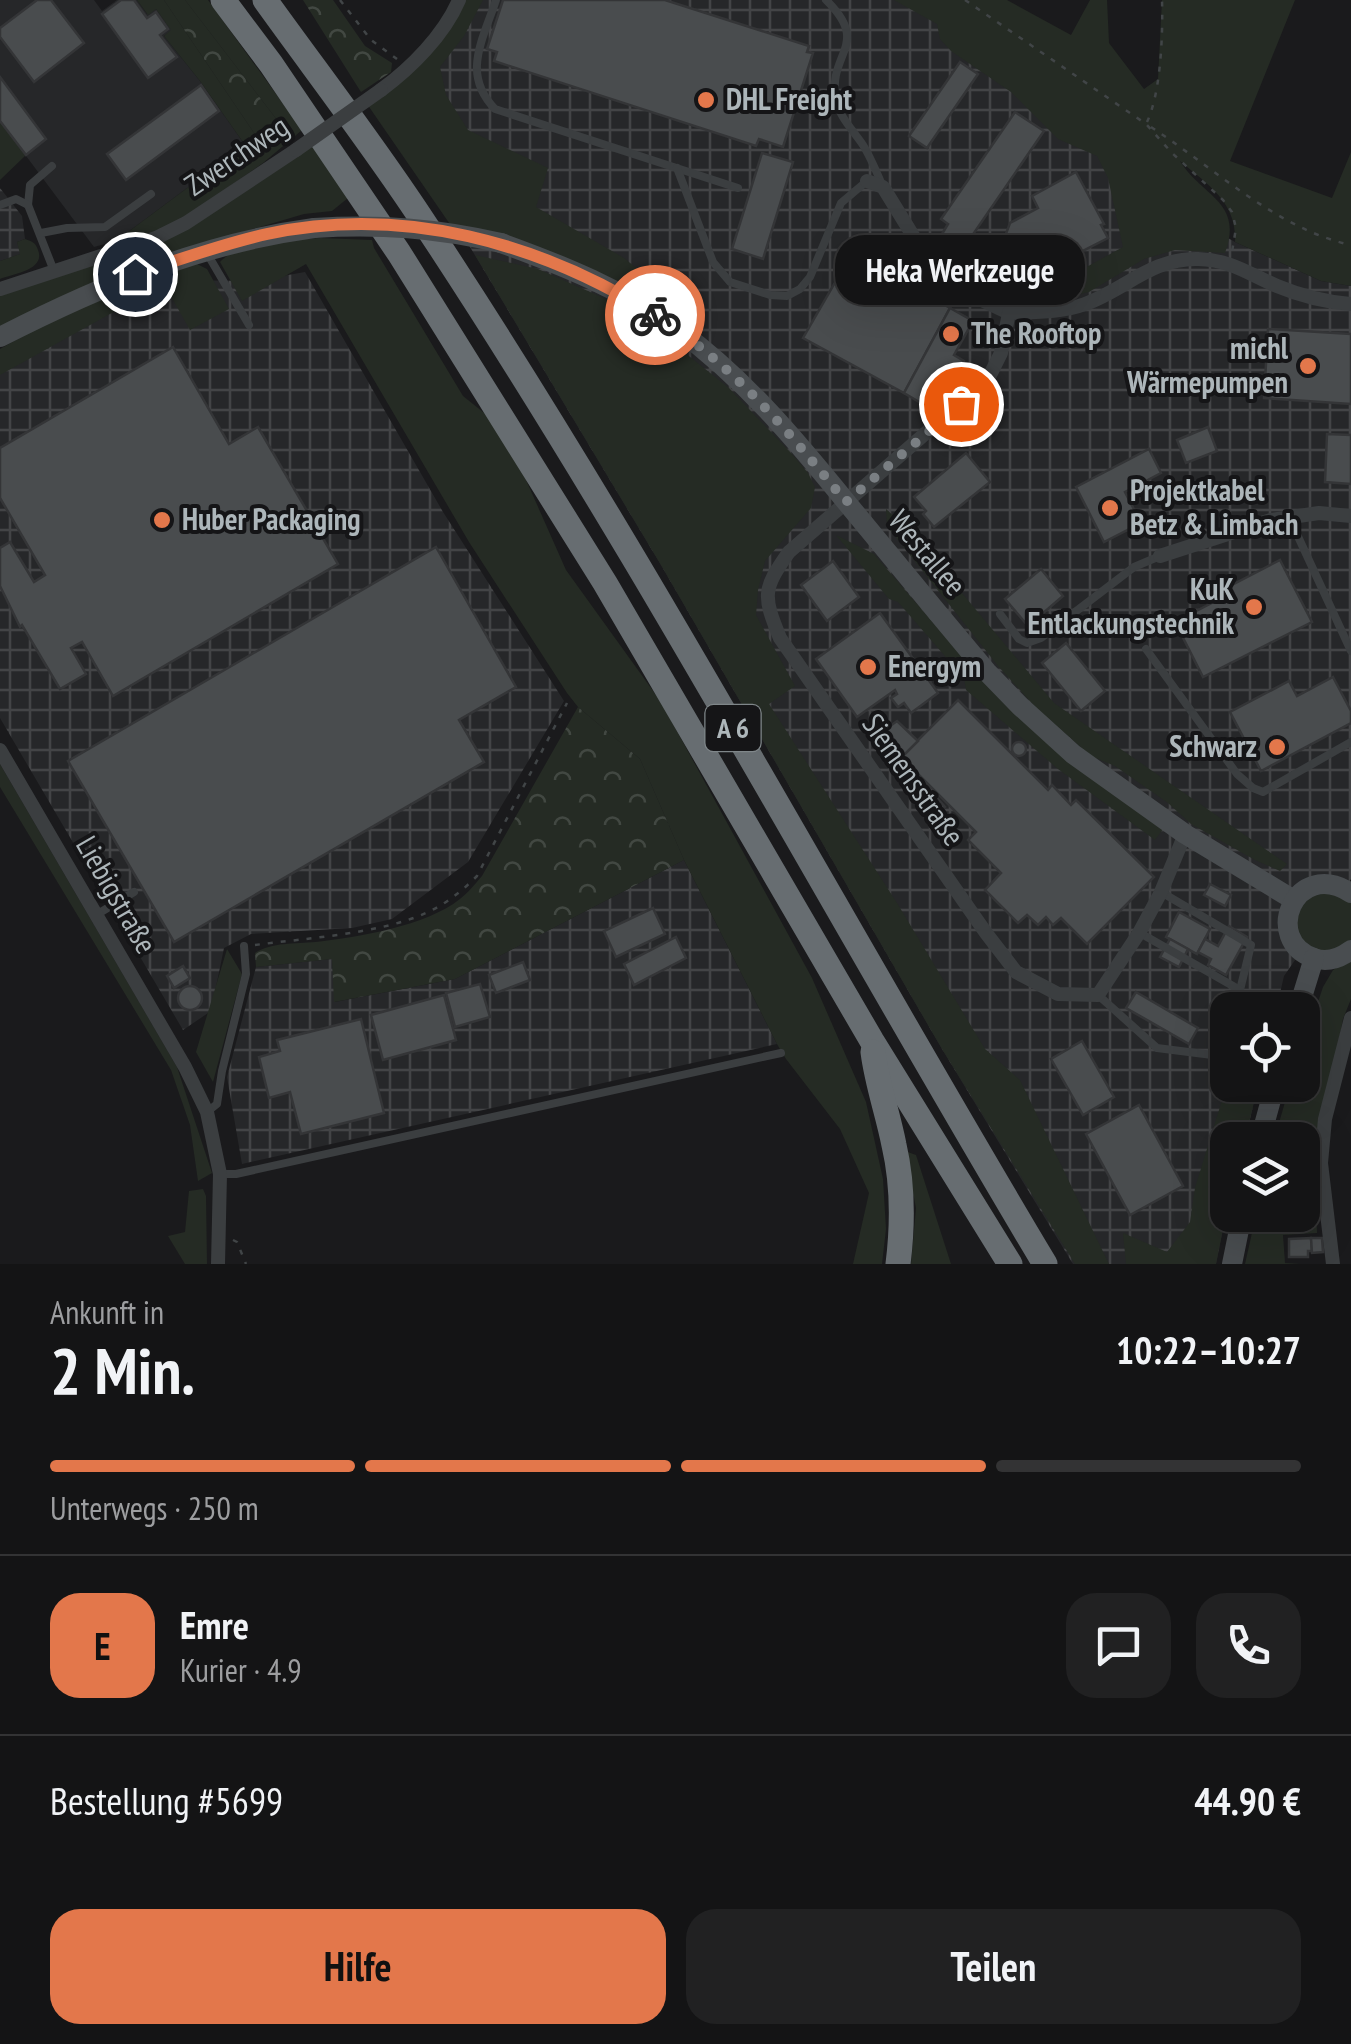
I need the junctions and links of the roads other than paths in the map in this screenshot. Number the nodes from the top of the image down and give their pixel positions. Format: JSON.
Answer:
{"nodes":[{"id":1,"x":223,"y":0,"type":"edge"},
{"id":2,"x":265,"y":0,"type":"edge"},
{"id":3,"x":459,"y":0,"type":"edge"},
{"id":4,"x":496,"y":0,"type":"edge"},
{"id":5,"x":826,"y":0,"type":"edge"},
{"id":6,"x":52,"y":166,"type":"dead end"},
{"id":7,"x":677,"y":168,"type":"junction"},
{"id":8,"x":867,"y":181,"type":"joint"},
{"id":9,"x":883,"y":187,"type":"junction"},
{"id":10,"x":738,"y":188,"type":"dead end"},
{"id":11,"x":151,"y":194,"type":"dead end"},
{"id":12,"x":28,"y":204,"type":"junction"},
{"id":13,"x":0,"y":205,"type":"edge"},
{"id":14,"x":41,"y":233,"type":"junction"},
{"id":15,"x":206,"y":251,"type":"junction"},
{"id":16,"x":54,"y":271,"type":"junction"},
{"id":17,"x":0,"y":289,"type":"edge"},
{"id":18,"x":1351,"y":304,"type":"edge"},
{"id":19,"x":1008,"y":313,"type":"junction"},
{"id":20,"x":249,"y":325,"type":"dead end"},
{"id":21,"x":0,"y":337,"type":"edge"},
{"id":22,"x":846,"y":502,"type":"junction"},
{"id":23,"x":1351,"y":516,"type":"edge"},
{"id":24,"x":1289,"y":517,"type":"junction"},
{"id":25,"x":1160,"y":556,"type":"joint"},
{"id":26,"x":1000,"y":614,"type":"dead end"},
{"id":27,"x":1146,"y":649,"type":"dead end"},
{"id":28,"x":1351,"y":651,"type":"edge"},
{"id":29,"x":1351,"y":742,"type":"edge"},
{"id":30,"x":0,"y":750,"type":"edge"},
{"id":31,"x":1186,"y":834,"type":"junction"},
{"id":32,"x":134,"y":892,"type":"dead end"},
{"id":33,"x":1161,"y":892,"type":"junction"},
{"id":34,"x":1351,"y":892,"type":"edge"},
{"id":35,"x":1294,"y":900,"type":"junction"},
{"id":36,"x":96,"y":914,"type":"junction"},
{"id":37,"x":1139,"y":933,"type":"junction"},
{"id":38,"x":244,"y":946,"type":"road end"},
{"id":39,"x":1351,"y":950,"type":"edge"},
{"id":40,"x":1314,"y":958,"type":"junction"},
{"id":41,"x":1240,"y":990,"type":"joint"},
{"id":42,"x":1304,"y":992,"type":"edge"},
{"id":43,"x":1098,"y":995,"type":"junction"},
{"id":44,"x":1351,"y":1018,"type":"edge"},
{"id":45,"x":872,"y":1041,"type":"junction"},
{"id":46,"x":781,"y":1053,"type":"dead end"},
{"id":47,"x":1210,"y":1054,"type":"edge"},
{"id":48,"x":206,"y":1112,"type":"junction"},
{"id":49,"x":220,"y":1174,"type":"junction"},
{"id":50,"x":1239,"y":1232,"type":"edge"},
{"id":51,"x":218,"y":1264,"type":"edge"},
{"id":52,"x":898,"y":1264,"type":"edge"},
{"id":53,"x":1010,"y":1264,"type":"edge"},
{"id":54,"x":1045,"y":1264,"type":"edge"},
{"id":55,"x":1232,"y":1264,"type":"edge"},
{"id":56,"x":1332,"y":1264,"type":"edge"}],
"edges":[{"from":1,"to":45,"type":"highway","number":"A 6"},
{"from":2,"to":54,"type":"highway","number":"A 6"},
{"from":3,"to":16,"type":"street","name":"Zwerchweg","bridge":true},
{"from":4,"to":7,"type":"lane"},
{"from":5,"to":9,"type":"lane"},
{"from":6,"to":12,"type":"lane"},
{"from":7,"to":8,"type":"lane"},
{"from":7,"to":10,"type":"lane"},
{"from":8,"to":9,"type":"street"},
{"from":9,"to":19,"type":"street"},
{"from":11,"to":14,"type":"lane"},
{"from":12,"to":13,"type":"lane"},
{"from":12,"to":14,"type":"lane"},
{"from":14,"to":16,"type":"lane"},
{"from":15,"to":20,"type":"lane"},
{"from":15,"to":21,"type":"main road","name":"Westallee"},
{"from":15,"to":22,"type":"main road","name":"Westallee","bridge":true},
{"from":16,"to":17,"type":"street","name":"Zwerchweg"},
{"from":18,"to":19,"type":"street"},
{"from":19,"to":22,"type":"street","name":"Siemensstraße"},
{"from":22,"to":31,"type":"main road","name":"Westallee"},
{"from":22,"to":43,"type":"street","name":"Siemensstraße"},
{"from":23,"to":24,"type":"street"},
{"from":24,"to":25,"type":"street"},
{"from":24,"to":28,"type":"lane"},
{"from":25,"to":26,"type":"lane"},
{"from":27,"to":29,"type":"lane"},
{"from":30,"to":36,"type":"street","name":"Liebigstraße"},
{"from":31,"to":33,"type":"street"},
{"from":31,"to":35,"type":"main road","name":"Westallee"},
{"from":32,"to":36,"type":"lane"},
{"from":33,"to":37,"type":"street"},
{"from":33,"to":41,"type":"lane"},
{"from":34,"to":35,"type":"main road"},
{"from":35,"to":40,"type":"main road"},
{"from":36,"to":48,"type":"street","name":"Liebigstraße"},
{"from":37,"to":41,"type":"lane"},
{"from":37,"to":43,"type":"street"},
{"from":38,"to":48,"type":"lane"},
{"from":39,"to":40,"type":"main road"},
{"from":40,"to":42,"type":"main road"},
{"from":43,"to":47,"type":"lane"},
{"from":44,"to":56,"type":"street"},
{"from":45,"to":52,"type":"highway"},
{"from":45,"to":53,"type":"highway","number":"A 6"},
{"from":46,"to":49,"type":"lane"},
{"from":48,"to":49,"type":"street","name":"Liebigstraße"},
{"from":49,"to":51,"type":"street","name":"Liebigstraße"},
{"from":50,"to":55,"type":"main road"}]}
